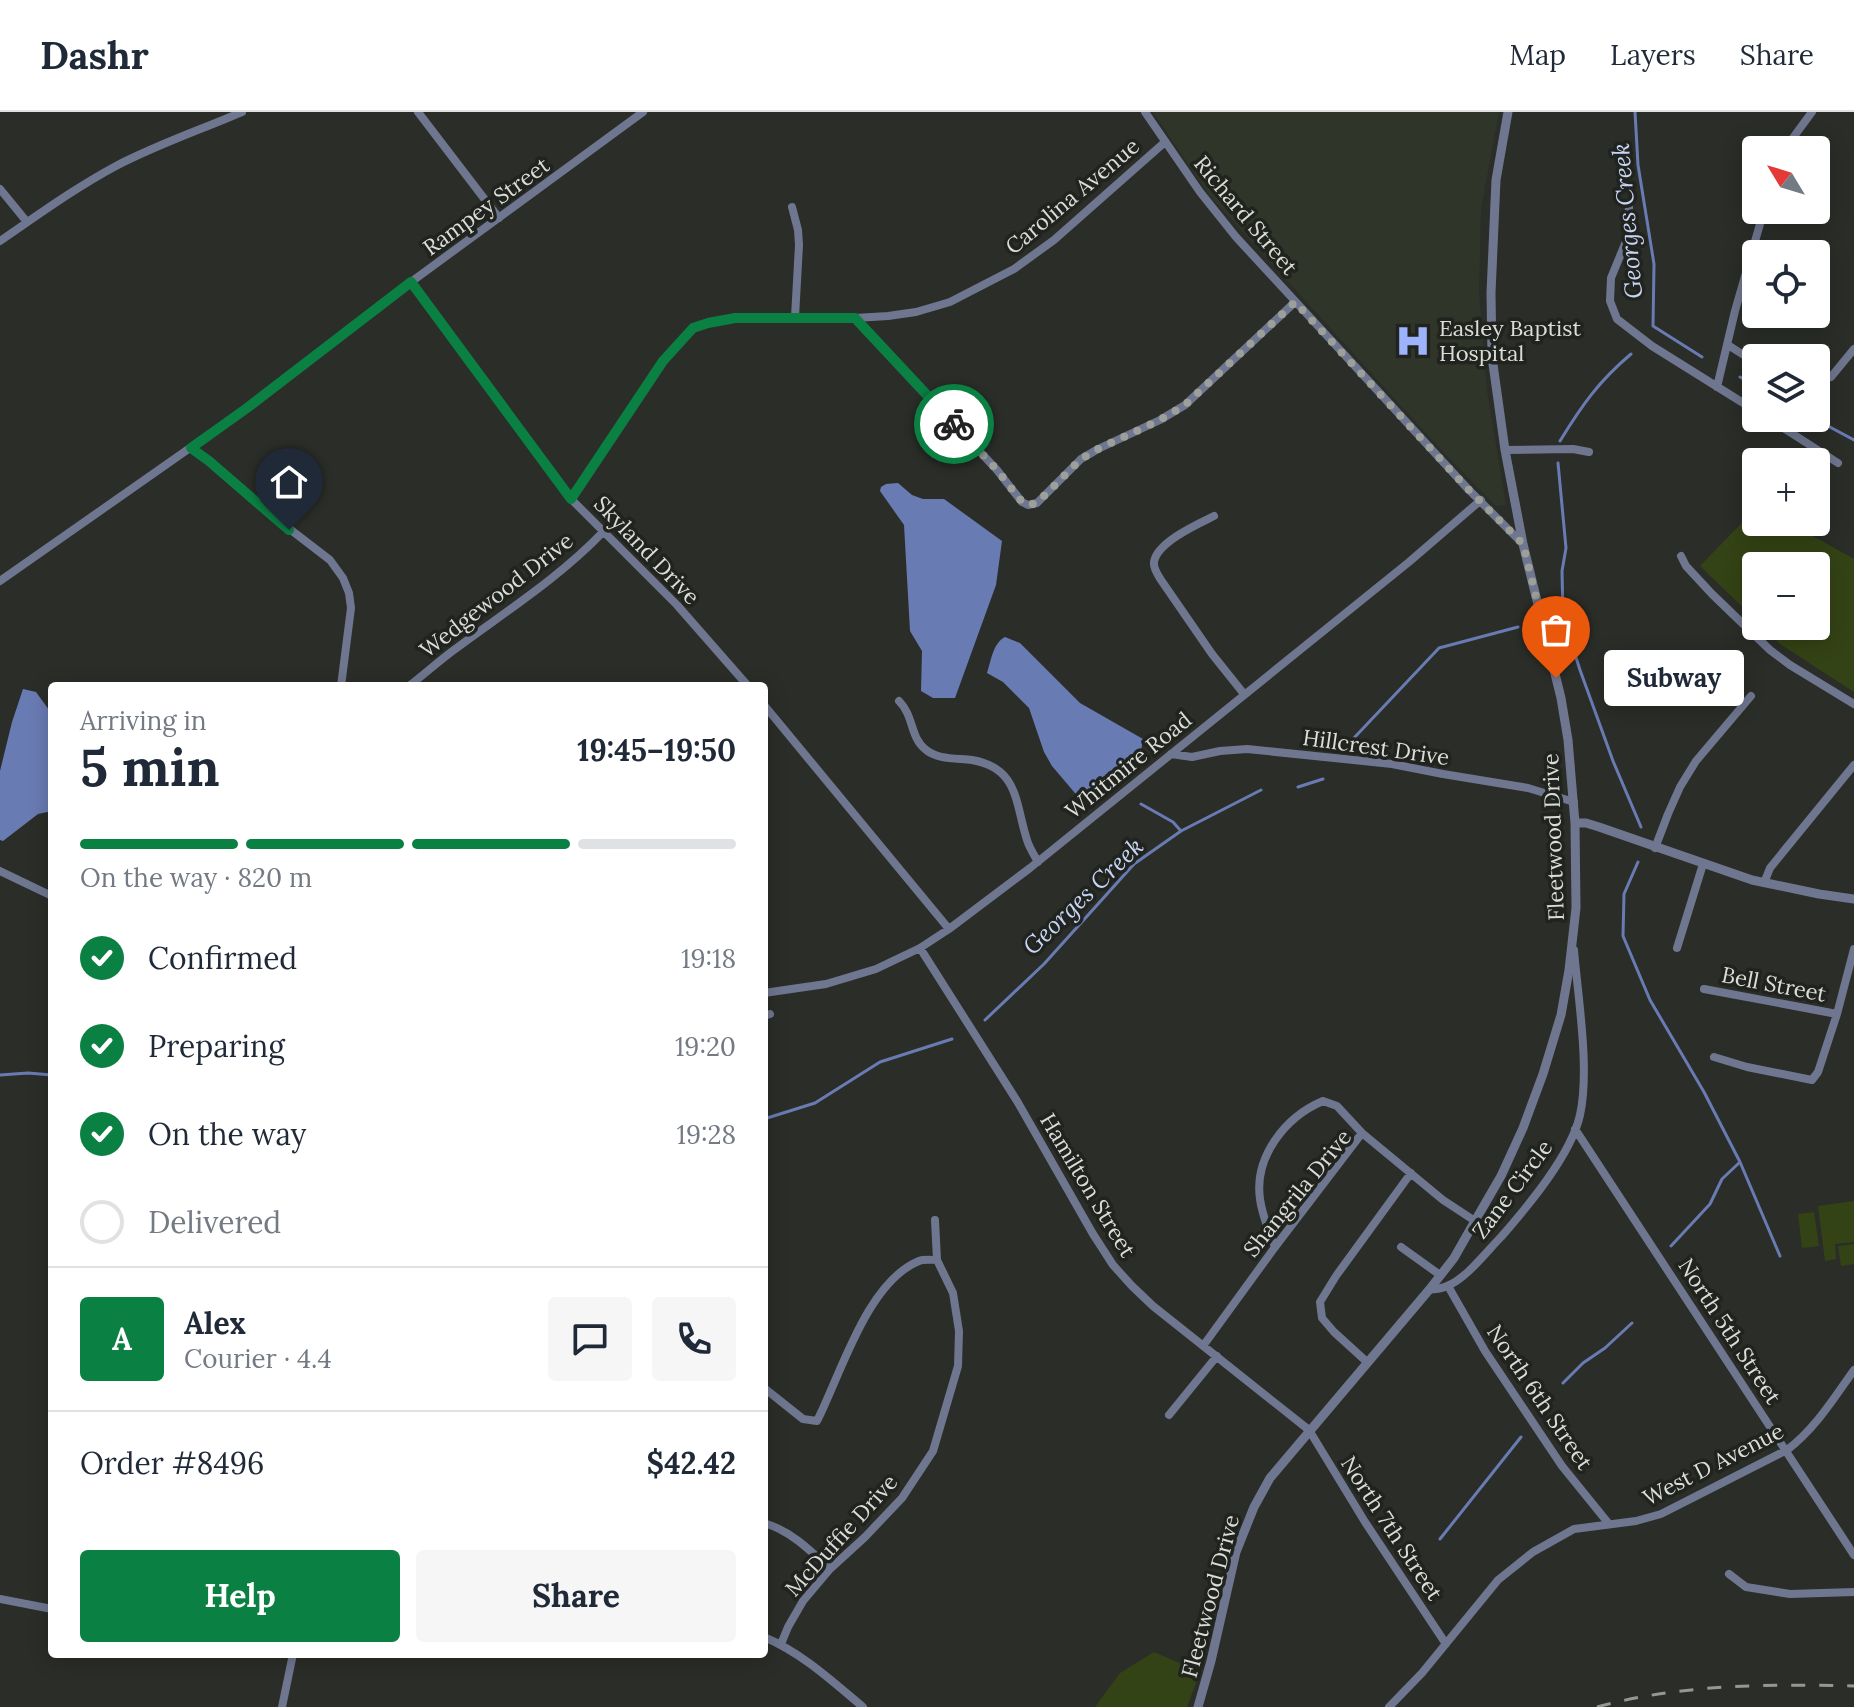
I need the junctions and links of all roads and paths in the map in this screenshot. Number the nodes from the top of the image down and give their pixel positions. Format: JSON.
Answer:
{"nodes":[{"id":1,"x":242,"y":112,"type":"edge"},
{"id":2,"x":418,"y":112,"type":"edge"},
{"id":3,"x":643,"y":112,"type":"edge"},
{"id":4,"x":1145,"y":112,"type":"edge"},
{"id":5,"x":1508,"y":112,"type":"edge"},
{"id":6,"x":1812,"y":112,"type":"edge"},
{"id":7,"x":1794,"y":136,"type":"edge"},
{"id":8,"x":1165,"y":142,"type":"junction"},
{"id":9,"x":0,"y":189,"type":"edge"},
{"id":10,"x":792,"y":207,"type":"dead end"},
{"id":11,"x":1629,"y":207,"type":"dead end"},
{"id":12,"x":499,"y":218,"type":"junction"},
{"id":13,"x":27,"y":222,"type":"junction"},
{"id":14,"x":1760,"y":224,"type":"edge"},
{"id":15,"x":0,"y":241,"type":"edge"},
{"id":16,"x":411,"y":282,"type":"junction"},
{"id":17,"x":1295,"y":302,"type":"junction"},
{"id":18,"x":795,"y":317,"type":"junction"},
{"id":19,"x":855,"y":318,"type":"junction"},
{"id":20,"x":1728,"y":345,"type":"junction"},
{"id":21,"x":1854,"y":349,"type":"edge"},
{"id":22,"x":1742,"y":354,"type":"edge"},
{"id":23,"x":1830,"y":377,"type":"edge"},
{"id":24,"x":1717,"y":387,"type":"junction"},
{"id":25,"x":1742,"y":402,"type":"edge"},
{"id":26,"x":1790,"y":432,"type":"edge"},
{"id":27,"x":191,"y":448,"type":"junction"},
{"id":28,"x":1505,"y":450,"type":"junction"},
{"id":29,"x":1589,"y":452,"type":"dead end"},
{"id":30,"x":1838,"y":463,"type":"dead end"},
{"id":31,"x":571,"y":499,"type":"junction"},
{"id":32,"x":1481,"y":500,"type":"junction"},
{"id":33,"x":1214,"y":516,"type":"dead end"},
{"id":34,"x":604,"y":531,"type":"junction"},
{"id":35,"x":1523,"y":544,"type":"junction"},
{"id":36,"x":1681,"y":556,"type":"dead end"},
{"id":37,"x":0,"y":581,"type":"edge"},
{"id":38,"x":342,"y":682,"type":"edge"},
{"id":39,"x":414,"y":682,"type":"edge"},
{"id":40,"x":744,"y":682,"type":"edge"},
{"id":41,"x":1244,"y":694,"type":"junction"},
{"id":42,"x":1751,"y":696,"type":"dead end"},
{"id":43,"x":899,"y":701,"type":"dead end"},
{"id":44,"x":1854,"y":704,"type":"edge"},
{"id":45,"x":768,"y":710,"type":"edge"},
{"id":46,"x":1171,"y":754,"type":"junction"},
{"id":47,"x":1854,"y":765,"type":"edge"},
{"id":48,"x":1574,"y":802,"type":"junction"},
{"id":49,"x":1575,"y":823,"type":"junction"},
{"id":50,"x":1655,"y":848,"type":"junction"},
{"id":51,"x":1038,"y":862,"type":"junction"},
{"id":52,"x":1703,"y":864,"type":"junction"},
{"id":53,"x":0,"y":871,"type":"edge"},
{"id":54,"x":1764,"y":883,"type":"junction"},
{"id":55,"x":48,"y":894,"type":"edge"},
{"id":56,"x":1854,"y":899,"type":"edge"},
{"id":57,"x":949,"y":929,"type":"junction"},
{"id":58,"x":1573,"y":938,"type":"junction"},
{"id":59,"x":920,"y":948,"type":"junction"},
{"id":60,"x":1677,"y":948,"type":"dead end"},
{"id":61,"x":1854,"y":949,"type":"edge"},
{"id":62,"x":1704,"y":989,"type":"dead end"},
{"id":63,"x":768,"y":992,"type":"edge"},
{"id":64,"x":1837,"y":1014,"type":"junction"},
{"id":65,"x":1714,"y":1057,"type":"dead end"},
{"id":66,"x":1575,"y":1129,"type":"junction"},
{"id":67,"x":1362,"y":1133,"type":"junction"},
{"id":68,"x":1411,"y":1173,"type":"junction"},
{"id":69,"x":935,"y":1220,"type":"dead end"},
{"id":70,"x":1475,"y":1221,"type":"junction"},
{"id":71,"x":1275,"y":1247,"type":"junction"},
{"id":72,"x":1401,"y":1247,"type":"dead end"},
{"id":73,"x":937,"y":1260,"type":"junction"},
{"id":74,"x":1440,"y":1275,"type":"junction"},
{"id":75,"x":1448,"y":1286,"type":"junction"},
{"id":76,"x":1429,"y":1290,"type":"junction"},
{"id":77,"x":1203,"y":1346,"type":"junction"},
{"id":78,"x":1217,"y":1356,"type":"junction"},
{"id":79,"x":1367,"y":1362,"type":"junction"},
{"id":80,"x":1854,"y":1370,"type":"edge"},
{"id":81,"x":768,"y":1391,"type":"edge"},
{"id":82,"x":1169,"y":1415,"type":"dead end"},
{"id":83,"x":1309,"y":1430,"type":"junction"},
{"id":84,"x":1787,"y":1450,"type":"junction"},
{"id":85,"x":768,"y":1524,"type":"edge"},
{"id":86,"x":1609,"y":1524,"type":"junction"},
{"id":87,"x":1851,"y":1542,"type":"edge"},
{"id":88,"x":1854,"y":1555,"type":"edge"},
{"id":89,"x":830,"y":1569,"type":"junction"},
{"id":90,"x":1729,"y":1574,"type":"dead end"},
{"id":91,"x":1854,"y":1592,"type":"edge"},
{"id":92,"x":0,"y":1599,"type":"edge"},
{"id":93,"x":48,"y":1608,"type":"edge"},
{"id":94,"x":768,"y":1639,"type":"edge"},
{"id":95,"x":781,"y":1644,"type":"junction"},
{"id":96,"x":1446,"y":1644,"type":"junction"},
{"id":97,"x":292,"y":1658,"type":"edge"},
{"id":98,"x":282,"y":1707,"type":"edge"},
{"id":99,"x":863,"y":1707,"type":"edge"},
{"id":100,"x":1198,"y":1707,"type":"edge"},
{"id":101,"x":1389,"y":1707,"type":"edge"}],
"edges":[{"from":1,"to":13,"type":"street"},
{"from":2,"to":12,"type":"street"},
{"from":3,"to":12,"type":"street","name":"Rampey Street"},
{"from":4,"to":8,"type":"street","name":"Richard Street"},
{"from":5,"to":28,"type":"street","name":"Fleetwood Drive"},
{"from":6,"to":7,"type":"street"},
{"from":8,"to":17,"type":"street","name":"Richard Street"},
{"from":8,"to":19,"type":"street","name":"Carolina Avenue"},
{"from":9,"to":13,"type":"street"},
{"from":10,"to":18,"type":"street"},
{"from":11,"to":24,"type":"street"},
{"from":12,"to":16,"type":"street","name":"Rampey Street"},
{"from":13,"to":15,"type":"street"},
{"from":14,"to":20,"type":"street"},
{"from":16,"to":27,"type":"street","name":"Rampey Street"},
{"from":16,"to":31,"type":"street","name":"Skyland Drive"},
{"from":17,"to":19,"type":"street"},
{"from":17,"to":32,"type":"street","name":"Richard Street"},
{"from":18,"to":19,"type":"street","name":"Carolina Avenue"},
{"from":18,"to":31,"type":"street","name":"Carolina Avenue"},
{"from":20,"to":22,"type":"street"},
{"from":20,"to":24,"type":"street"},
{"from":21,"to":23,"type":"street"},
{"from":24,"to":25,"type":"street"},
{"from":26,"to":30,"type":"street"},
{"from":27,"to":37,"type":"street","name":"Rampey Street"},
{"from":27,"to":38,"type":"street"},
{"from":28,"to":29,"type":"street"},
{"from":28,"to":35,"type":"street","name":"Fleetwood Drive"},
{"from":31,"to":34,"type":"street","name":"Skyland Drive"},
{"from":32,"to":35,"type":"street","name":"Richard Street"},
{"from":32,"to":41,"type":"street","name":"Whitmire Road"},
{"from":33,"to":41,"type":"street"},
{"from":34,"to":39,"type":"street","name":"Wedgewood Drive"},
{"from":34,"to":40,"type":"street","name":"Skyland Drive"},
{"from":35,"to":48,"type":"street","name":"Fleetwood Drive"},
{"from":36,"to":44,"type":"street"},
{"from":41,"to":46,"type":"street","name":"Whitmire Road"},
{"from":42,"to":50,"type":"street"},
{"from":43,"to":51,"type":"street"},
{"from":45,"to":57,"type":"street"},
{"from":46,"to":48,"type":"street","name":"Hillcrest Drive"},
{"from":46,"to":51,"type":"street","name":"Whitmire Road"},
{"from":47,"to":54,"type":"street"},
{"from":48,"to":49,"type":"street","name":"Fleetwood Drive"},
{"from":49,"to":50,"type":"street"},
{"from":49,"to":58,"type":"street","name":"Fleetwood Drive"},
{"from":50,"to":52,"type":"street"},
{"from":51,"to":57,"type":"street","name":"Whitmire Road"},
{"from":52,"to":54,"type":"street"},
{"from":52,"to":60,"type":"street"},
{"from":53,"to":55,"type":"street"},
{"from":54,"to":56,"type":"street"},
{"from":57,"to":59,"type":"street","name":"Whitmire Road"},
{"from":58,"to":66,"type":"street","name":"Zane Circle"},
{"from":58,"to":70,"type":"street","name":"Fleetwood Drive"},
{"from":59,"to":63,"type":"street","name":"Whitmire Road"},
{"from":59,"to":77,"type":"street","name":"Hamilton Street"},
{"from":61,"to":64,"type":"street"},
{"from":62,"to":64,"type":"street","name":"Bell Street"},
{"from":64,"to":65,"type":"street"},
{"from":66,"to":75,"type":"street","name":"Zane Circle"},
{"from":66,"to":84,"type":"street","name":"North 5th Street"},
{"from":67,"to":68,"type":"street","name":"Shangrila Drive"},
{"from":67,"to":71,"type":"street","name":"Shangrila Drive"},
{"from":67,"to":71,"type":"street"},
{"from":68,"to":70,"type":"street","name":"Shangrila Drive"},
{"from":68,"to":79,"type":"street"},
{"from":69,"to":73,"type":"street","name":"McDuffie Drive"},
{"from":70,"to":74,"type":"street","name":"Fleetwood Drive"},
{"from":71,"to":77,"type":"street","name":"Shangrila Drive"},
{"from":72,"to":74,"type":"street"},
{"from":73,"to":81,"type":"street"},
{"from":73,"to":89,"type":"street","name":"McDuffie Drive"},
{"from":74,"to":76,"type":"street","name":"Fleetwood Drive"},
{"from":75,"to":76,"type":"street","name":"Zane Circle"},
{"from":75,"to":86,"type":"street","name":"North 6th Street"},
{"from":76,"to":79,"type":"street","name":"Fleetwood Drive"},
{"from":77,"to":78,"type":"street","name":"Hamilton Street"},
{"from":78,"to":82,"type":"street"},
{"from":78,"to":83,"type":"street","name":"Hamilton Street"},
{"from":79,"to":83,"type":"street","name":"Fleetwood Drive"},
{"from":80,"to":84,"type":"street","name":"West D Avenue"},
{"from":83,"to":96,"type":"street","name":"North 7th Street"},
{"from":83,"to":100,"type":"street","name":"Fleetwood Drive"},
{"from":84,"to":86,"type":"street","name":"West D Avenue"},
{"from":84,"to":87,"type":"street","name":"North 5th Street"},
{"from":85,"to":89,"type":"street"},
{"from":86,"to":96,"type":"street","name":"West D Avenue"},
{"from":87,"to":88,"type":"street","name":"North 5th Street"},
{"from":89,"to":95,"type":"street","name":"McDuffie Drive"},
{"from":90,"to":91,"type":"street"},
{"from":92,"to":93,"type":"street"},
{"from":94,"to":95,"type":"street"},
{"from":95,"to":99,"type":"street"},
{"from":96,"to":101,"type":"street","name":"West D Avenue"},
{"from":97,"to":98,"type":"street"}]}
